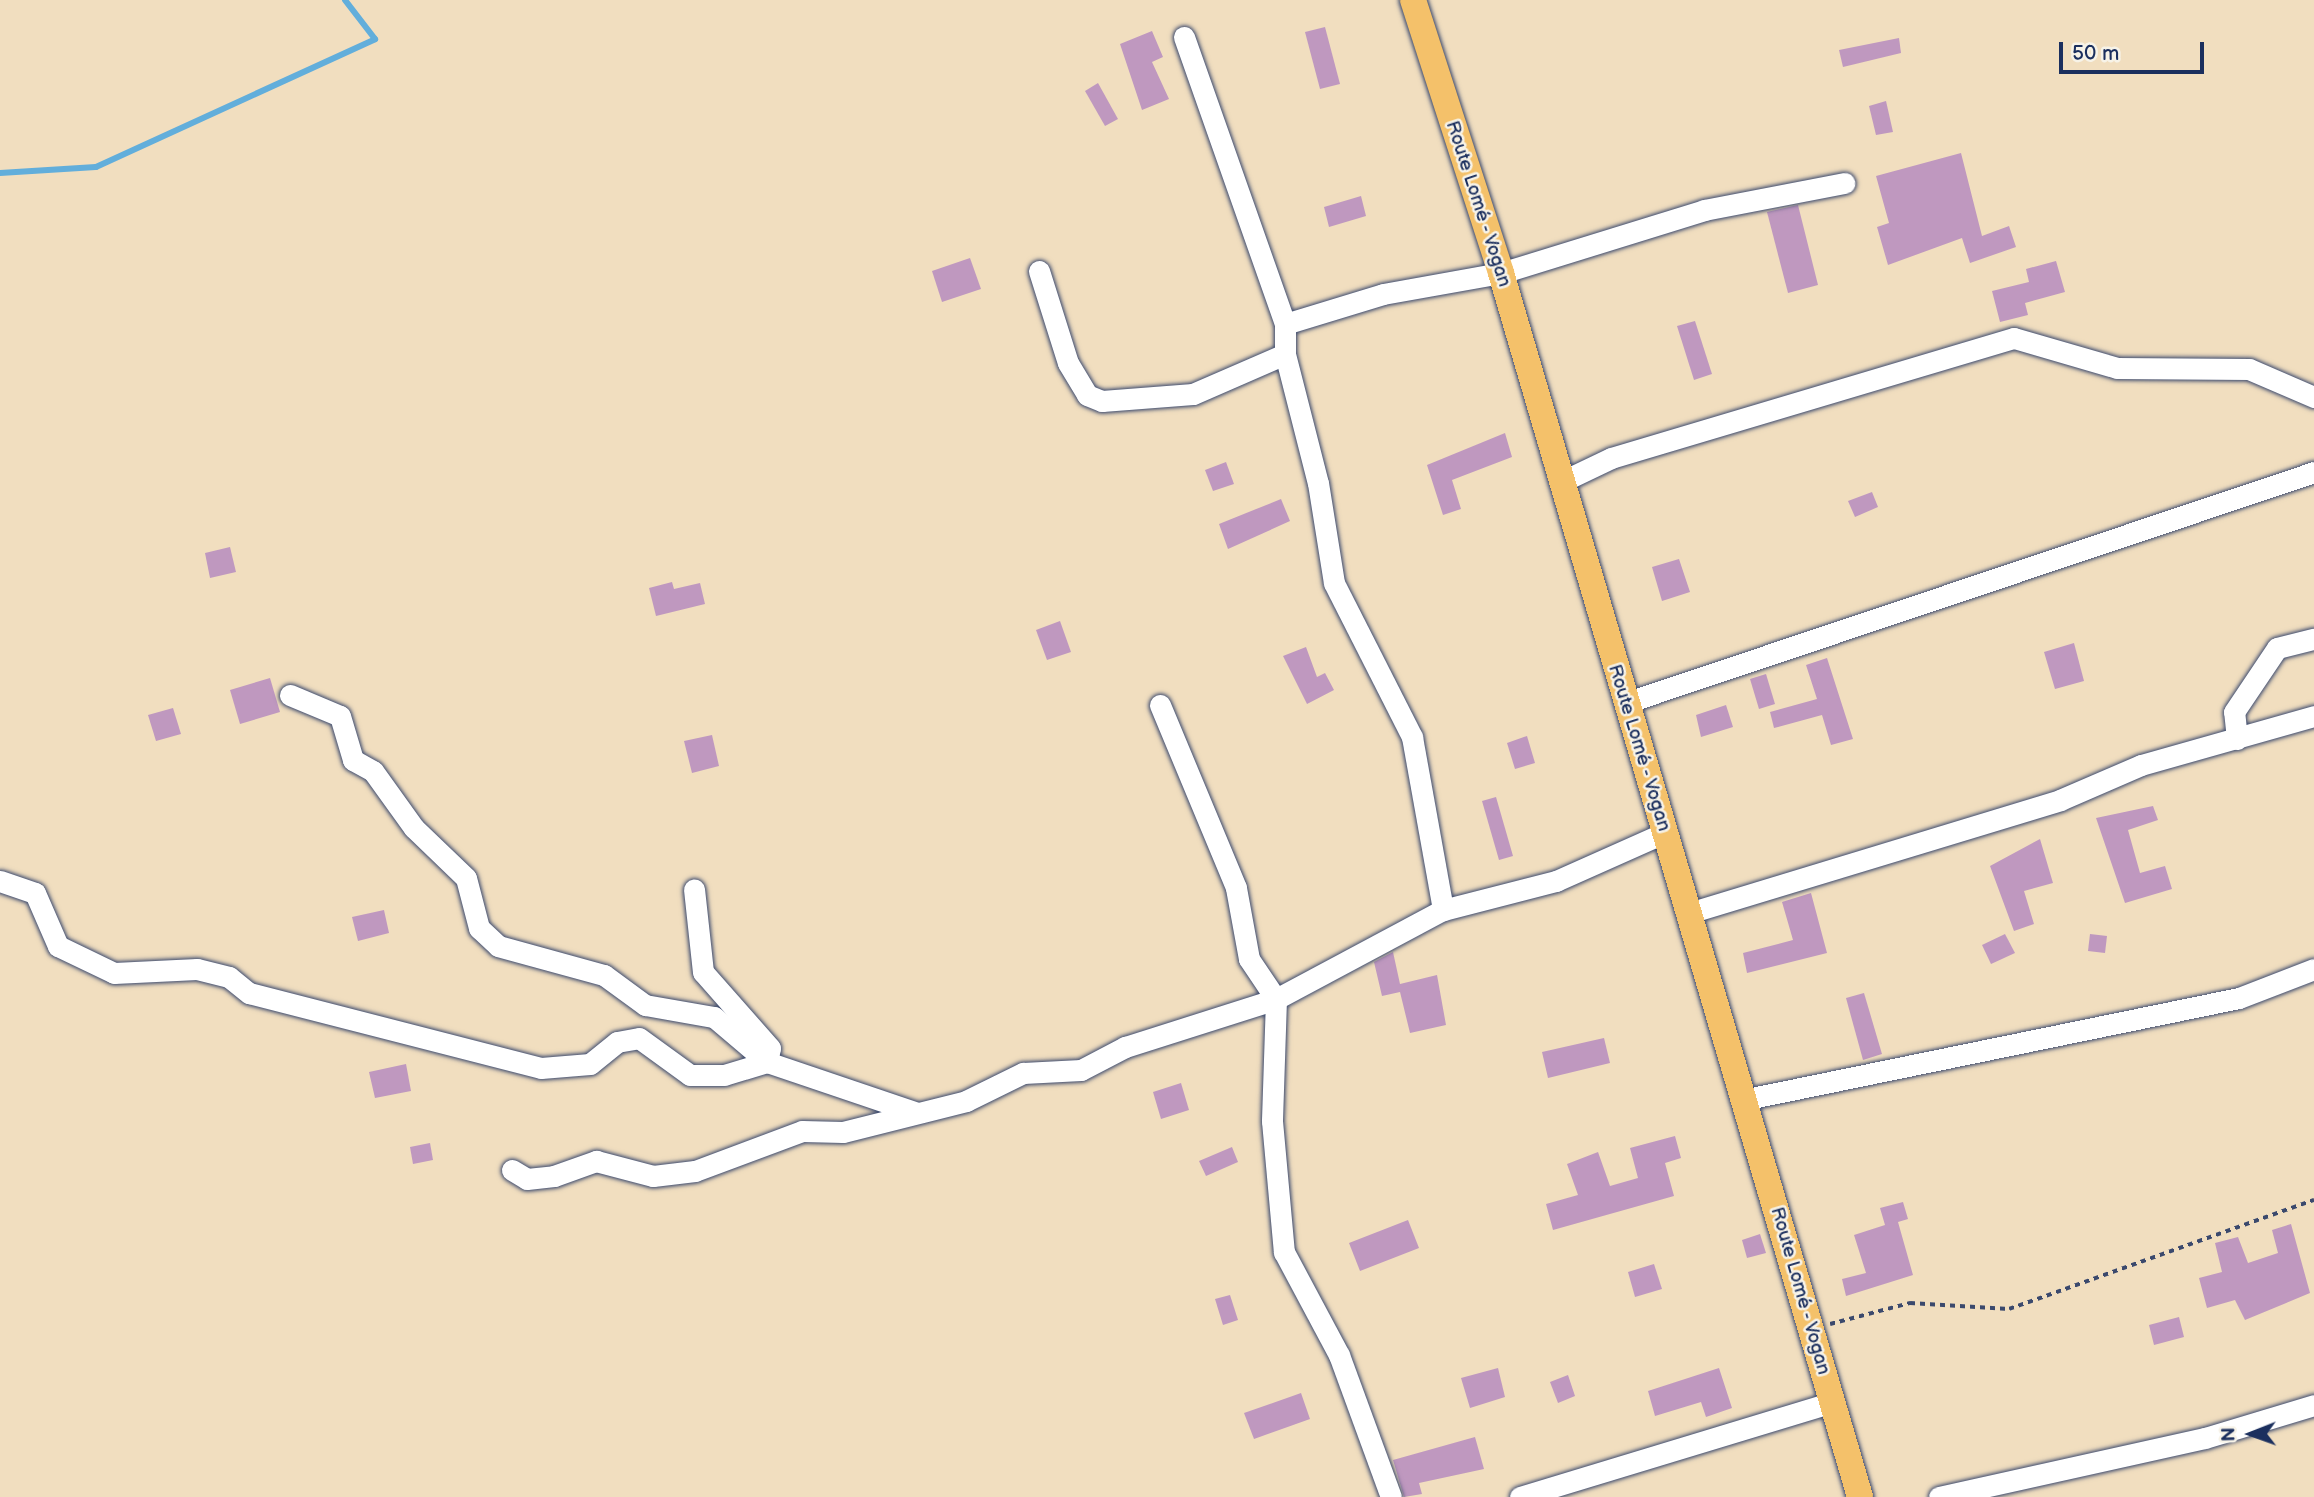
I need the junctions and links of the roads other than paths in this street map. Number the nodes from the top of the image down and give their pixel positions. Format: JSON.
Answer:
{"nodes":[{"id":1,"x":1413,"y":0,"type":"edge"},
{"id":2,"x":1184,"y":37,"type":"dead end"},
{"id":3,"x":1844,"y":183,"type":"dead end"},
{"id":4,"x":1039,"y":271,"type":"dead end"},
{"id":5,"x":1501,"y":273,"type":"junction"},
{"id":6,"x":1285,"y":324,"type":"junction"},
{"id":7,"x":1285,"y":354,"type":"junction"},
{"id":8,"x":2314,"y":397,"type":"edge"},
{"id":9,"x":2314,"y":472,"type":"edge"},
{"id":10,"x":1561,"y":482,"type":"junction"},
{"id":11,"x":2314,"y":639,"type":"edge"},
{"id":12,"x":290,"y":695,"type":"dead end"},
{"id":13,"x":1625,"y":703,"type":"junction"},
{"id":14,"x":1160,"y":705,"type":"dead end"},
{"id":15,"x":2314,"y":716,"type":"edge"},
{"id":16,"x":2237,"y":739,"type":"junction"},
{"id":17,"x":1664,"y":833,"type":"junction"},
{"id":18,"x":0,"y":881,"type":"edge"},
{"id":19,"x":694,"y":889,"type":"dead end"},
{"id":20,"x":1443,"y":910,"type":"junction"},
{"id":21,"x":1689,"y":914,"type":"junction"},
{"id":22,"x":2314,"y":969,"type":"edge"},
{"id":23,"x":1276,"y":999,"type":"junction"},
{"id":24,"x":767,"y":1062,"type":"junction"},
{"id":25,"x":1742,"y":1100,"type":"junction"},
{"id":26,"x":915,"y":1112,"type":"junction"},
{"id":27,"x":512,"y":1170,"type":"dead end"},
{"id":28,"x":1832,"y":1402,"type":"junction"},
{"id":29,"x":2314,"y":1405,"type":"edge"},
{"id":30,"x":1391,"y":1497,"type":"edge"},
{"id":31,"x":1520,"y":1497,"type":"edge"},
{"id":32,"x":1860,"y":1497,"type":"edge"},
{"id":33,"x":1939,"y":1497,"type":"edge"}],
"edges":[{"from":1,"to":5,"type":"main road","name":"Route Lomé - Vogan"},
{"from":2,"to":6,"type":"street"},
{"from":3,"to":5,"type":"street"},
{"from":4,"to":7,"type":"street"},
{"from":5,"to":6,"type":"street"},
{"from":5,"to":10,"type":"main road","name":"Route Lomé - Vogan"},
{"from":6,"to":7,"type":"street"},
{"from":7,"to":20,"type":"street"},
{"from":8,"to":10,"type":"street"},
{"from":9,"to":13,"type":"street"},
{"from":10,"to":13,"type":"main road","name":"Route Lomé - Vogan"},
{"from":11,"to":16,"type":"street"},
{"from":12,"to":24,"type":"street"},
{"from":13,"to":17,"type":"main road","name":"Route Lomé - Vogan"},
{"from":14,"to":23,"type":"street"},
{"from":15,"to":16,"type":"street"},
{"from":16,"to":21,"type":"street"},
{"from":17,"to":20,"type":"street"},
{"from":17,"to":21,"type":"main road","name":"Route Lomé - Vogan"},
{"from":18,"to":24,"type":"street"},
{"from":19,"to":24,"type":"street"},
{"from":20,"to":23,"type":"street"},
{"from":21,"to":25,"type":"main road","name":"Route Lomé - Vogan"},
{"from":22,"to":25,"type":"street"},
{"from":23,"to":26,"type":"street"},
{"from":23,"to":30,"type":"street"},
{"from":24,"to":26,"type":"street"},
{"from":25,"to":28,"type":"main road","name":"Route Lomé - Vogan"},
{"from":26,"to":27,"type":"street"},
{"from":28,"to":31,"type":"street"},
{"from":28,"to":32,"type":"main road","name":"Route Lomé - Vogan"},
{"from":29,"to":33,"type":"street"}]}
